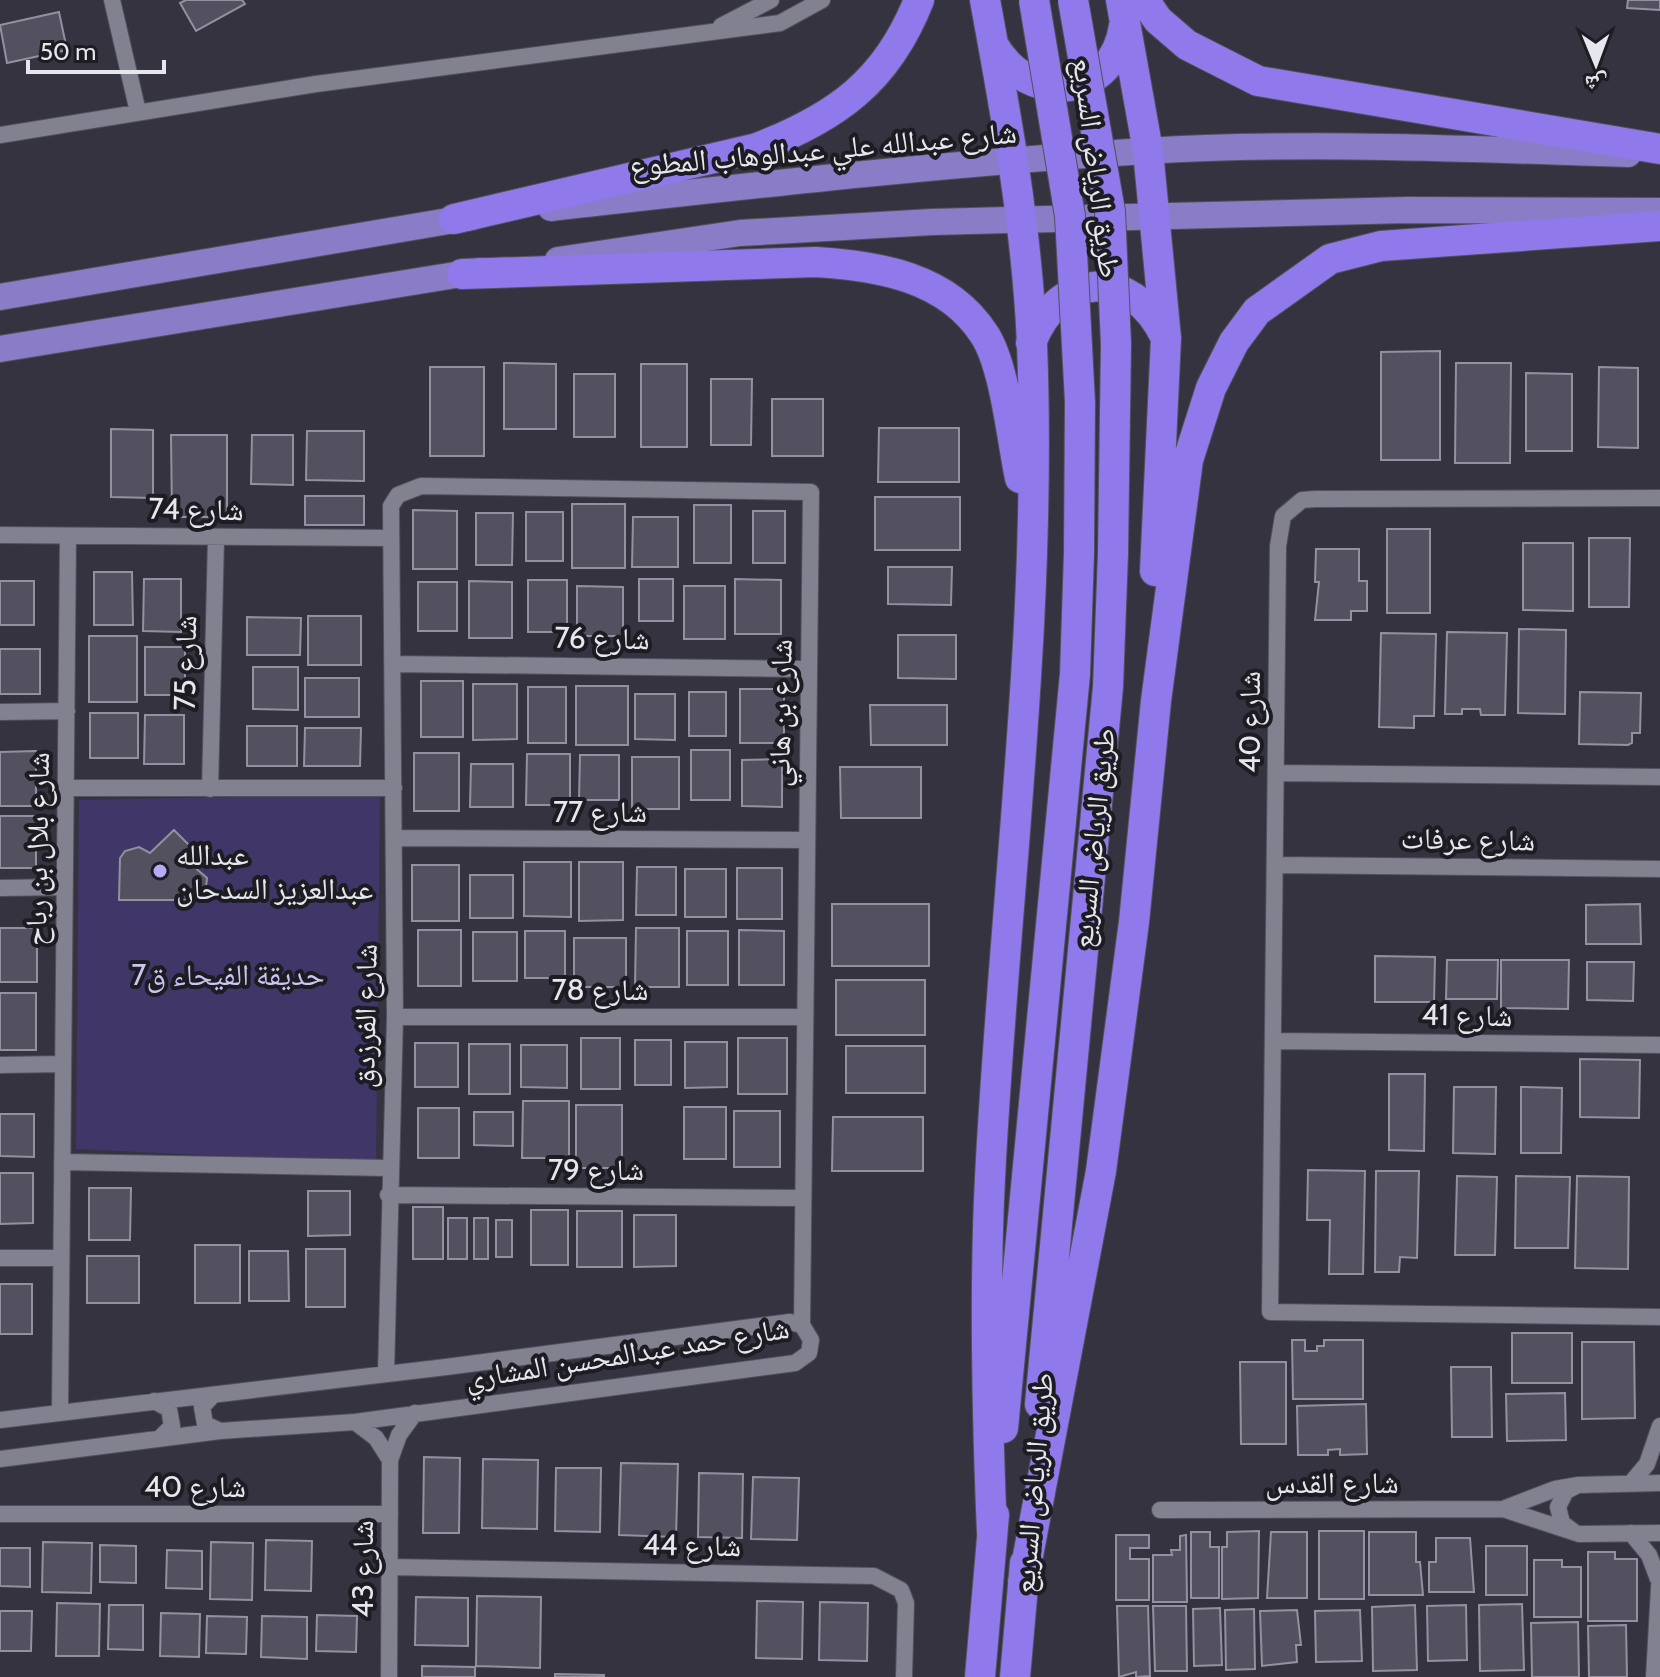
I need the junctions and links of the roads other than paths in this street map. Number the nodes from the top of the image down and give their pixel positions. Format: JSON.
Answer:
{"nodes":[{"id":1,"x":112,"y":0,"type":"edge"},
{"id":2,"x":771,"y":0,"type":"edge"},
{"id":3,"x":822,"y":0,"type":"edge"},
{"id":4,"x":919,"y":0,"type":"edge"},
{"id":5,"x":985,"y":0,"type":"edge"},
{"id":6,"x":1034,"y":0,"type":"edge"},
{"id":7,"x":1073,"y":0,"type":"edge"},
{"id":8,"x":1130,"y":6,"type":"edge"},
{"id":9,"x":709,"y":32,"type":"junction"},
{"id":10,"x":993,"y":44,"type":"junction"},
{"id":11,"x":138,"y":112,"type":"junction"},
{"id":12,"x":0,"y":135,"type":"edge"},
{"id":13,"x":1148,"y":151,"type":"junction"},
{"id":14,"x":1660,"y":152,"type":"edge"},
{"id":15,"x":1015,"y":162,"type":"junction"},
{"id":16,"x":1660,"y":211,"type":"edge"},
{"id":17,"x":1156,"y":217,"type":"junction"},
{"id":18,"x":454,"y":219,"type":"junction"},
{"id":19,"x":1022,"y":219,"type":"junction"},
{"id":20,"x":1660,"y":226,"type":"edge"},
{"id":21,"x":462,"y":274,"type":"junction"},
{"id":22,"x":0,"y":297,"type":"edge"},
{"id":23,"x":1166,"y":338,"type":"junction"},
{"id":24,"x":1031,"y":343,"type":"junction"},
{"id":25,"x":0,"y":349,"type":"edge"},
{"id":26,"x":421,"y":486,"type":"joint"},
{"id":27,"x":1660,"y":498,"type":"edge"},
{"id":28,"x":0,"y":535,"type":"edge"},
{"id":29,"x":1031,"y":535,"type":"junction"},
{"id":30,"x":68,"y":536,"type":"junction"},
{"id":31,"x":216,"y":538,"type":"junction"},
{"id":32,"x":391,"y":538,"type":"junction"},
{"id":33,"x":394,"y":664,"type":"junction"},
{"id":34,"x":809,"y":669,"type":"junction"},
{"id":35,"x":1156,"y":701,"type":"junction"},
{"id":36,"x":67,"y":711,"type":"junction"},
{"id":37,"x":0,"y":712,"type":"edge"},
{"id":38,"x":1277,"y":773,"type":"junction"},
{"id":39,"x":1660,"y":777,"type":"edge"},
{"id":40,"x":66,"y":788,"type":"junction"},
{"id":41,"x":394,"y":788,"type":"junction"},
{"id":42,"x":210,"y":789,"type":"junction"},
{"id":43,"x":395,"y":838,"type":"junction"},
{"id":44,"x":805,"y":840,"type":"junction"},
{"id":45,"x":1276,"y":865,"type":"junction"},
{"id":46,"x":1660,"y":869,"type":"edge"},
{"id":47,"x":65,"y":887,"type":"junction"},
{"id":48,"x":0,"y":888,"type":"edge"},
{"id":49,"x":395,"y":1017,"type":"junction"},
{"id":50,"x":804,"y":1017,"type":"junction"},
{"id":51,"x":1274,"y":1041,"type":"junction"},
{"id":52,"x":1660,"y":1045,"type":"edge"},
{"id":53,"x":63,"y":1064,"type":"junction"},
{"id":54,"x":0,"y":1065,"type":"edge"},
{"id":55,"x":62,"y":1162,"type":"junction"},
{"id":56,"x":388,"y":1168,"type":"junction"},
{"id":57,"x":388,"y":1195,"type":"junction"},
{"id":58,"x":803,"y":1198,"type":"junction"},
{"id":59,"x":0,"y":1258,"type":"edge"},
{"id":60,"x":61,"y":1258,"type":"junction"},
{"id":61,"x":1660,"y":1317,"type":"edge"},
{"id":62,"x":802,"y":1325,"type":"junction"},
{"id":63,"x":386,"y":1374,"type":"junction"},
{"id":64,"x":213,"y":1395,"type":"junction"},
{"id":65,"x":154,"y":1401,"type":"junction"},
{"id":66,"x":60,"y":1411,"type":"junction"},
{"id":67,"x":415,"y":1413,"type":"junction"},
{"id":68,"x":0,"y":1420,"type":"edge"},
{"id":69,"x":355,"y":1422,"type":"junction"},
{"id":70,"x":1660,"y":1426,"type":"edge"},
{"id":71,"x":220,"y":1431,"type":"junction"},
{"id":72,"x":160,"y":1438,"type":"junction"},
{"id":73,"x":0,"y":1459,"type":"edge"},
{"id":74,"x":390,"y":1460,"type":"junction"},
{"id":75,"x":1631,"y":1483,"type":"junction"},
{"id":76,"x":1660,"y":1483,"type":"edge"},
{"id":77,"x":1578,"y":1485,"type":"junction"},
{"id":78,"x":1503,"y":1509,"type":"junction"},
{"id":79,"x":1160,"y":1510,"type":"dead end"},
{"id":80,"x":0,"y":1514,"type":"edge"},
{"id":81,"x":390,"y":1514,"type":"junction"},
{"id":82,"x":992,"y":1533,"type":"junction"},
{"id":83,"x":1631,"y":1533,"type":"junction"},
{"id":84,"x":1660,"y":1533,"type":"edge"},
{"id":85,"x":1579,"y":1534,"type":"junction"},
{"id":86,"x":389,"y":1567,"type":"junction"},
{"id":87,"x":1659,"y":1575,"type":"edge"},
{"id":88,"x":1023,"y":1582,"type":"junction"},
{"id":89,"x":389,"y":1677,"type":"edge"},
{"id":90,"x":904,"y":1677,"type":"edge"},
{"id":91,"x":980,"y":1677,"type":"edge"},
{"id":92,"x":1015,"y":1677,"type":"edge"},
{"id":93,"x":1654,"y":1677,"type":"edge"}],
"edges":[{"from":1,"to":11,"type":"street"},
{"from":2,"to":9,"type":"street"},
{"from":3,"to":9,"type":"street"},
{"from":4,"to":18,"type":"highway"},
{"from":5,"to":10,"type":"highway"},
{"from":6,"to":82,"type":"highway","name":"طريق الرياض السريع","bridge":true},
{"from":7,"to":88,"type":"highway","name":"طريق الرياض السريع","bridge":true},
{"from":8,"to":10,"type":"highway"},
{"from":8,"to":13,"type":"highway"},
{"from":8,"to":14,"type":"highway"},
{"from":9,"to":11,"type":"street"},
{"from":10,"to":15,"type":"highway"},
{"from":11,"to":12,"type":"street"},
{"from":13,"to":14,"type":"main road","name":"شارع عبدالله علي عبدالوهاب المطوع"},
{"from":13,"to":15,"type":"main road","name":"شارع عبدالله علي عبدالوهاب المطوع"},
{"from":13,"to":17,"type":"highway"},
{"from":15,"to":18,"type":"main road","name":"شارع عبدالله علي عبدالوهاب المطوع"},
{"from":15,"to":19,"type":"highway"},
{"from":16,"to":17,"type":"main road"},
{"from":17,"to":19,"type":"main road"},
{"from":17,"to":23,"type":"highway"},
{"from":18,"to":22,"type":"main road","name":"شارع عبدالله علي عبدالوهاب المطوع"},
{"from":19,"to":21,"type":"main road"},
{"from":19,"to":24,"type":"highway"},
{"from":20,"to":35,"type":"highway"},
{"from":21,"to":25,"type":"main road"},
{"from":21,"to":29,"type":"highway"},
{"from":23,"to":24,"type":"highway"},
{"from":23,"to":35,"type":"highway"},
{"from":24,"to":29,"type":"highway"},
{"from":26,"to":32,"type":"street","name":"شارع الفرزدق"},
{"from":26,"to":34,"type":"street","name":"شارع بن هاني"},
{"from":27,"to":38,"type":"street","name":"شارع 40"},
{"from":28,"to":30,"type":"street","name":"شارع 74"},
{"from":29,"to":82,"type":"highway"},
{"from":30,"to":31,"type":"street","name":"شارع 74"},
{"from":30,"to":36,"type":"street","name":"شارع بلال بن رباح"},
{"from":31,"to":32,"type":"street","name":"شارع 74"},
{"from":31,"to":42,"type":"street","name":"شارع 75"},
{"from":32,"to":33,"type":"street","name":"شارع الفرزدق"},
{"from":33,"to":34,"type":"street","name":"شارع 76"},
{"from":33,"to":41,"type":"street","name":"شارع الفرزدق"},
{"from":34,"to":44,"type":"street","name":"شارع بن هاني"},
{"from":35,"to":88,"type":"highway"},
{"from":36,"to":37,"type":"street"},
{"from":36,"to":40,"type":"street","name":"شارع بلال بن رباح"},
{"from":38,"to":39,"type":"street"},
{"from":38,"to":45,"type":"street","name":"شارع 40"},
{"from":40,"to":42,"type":"street"},
{"from":40,"to":47,"type":"street","name":"شارع بلال بن رباح"},
{"from":41,"to":42,"type":"street"},
{"from":41,"to":43,"type":"street","name":"شارع الفرزدق"},
{"from":43,"to":44,"type":"street","name":"شارع 77"},
{"from":43,"to":49,"type":"street","name":"شارع الفرزدق"},
{"from":44,"to":50,"type":"street","name":"شارع بن هاني"},
{"from":45,"to":46,"type":"street","name":"شارع عرفات"},
{"from":45,"to":51,"type":"street","name":"شارع 40"},
{"from":47,"to":48,"type":"street"},
{"from":47,"to":53,"type":"street","name":"شارع بلال بن رباح"},
{"from":49,"to":50,"type":"street","name":"شارع 78"},
{"from":49,"to":56,"type":"street","name":"شارع الفرزدق"},
{"from":50,"to":58,"type":"street","name":"شارع بن هاني"},
{"from":51,"to":52,"type":"street","name":"شارع 41"},
{"from":51,"to":61,"type":"street","name":"شارع 40"},
{"from":53,"to":54,"type":"street"},
{"from":53,"to":55,"type":"street","name":"شارع بلال بن رباح"},
{"from":55,"to":56,"type":"street"},
{"from":55,"to":60,"type":"street","name":"شارع بلال بن رباح"},
{"from":56,"to":57,"type":"street","name":"شارع الفرزدق"},
{"from":57,"to":58,"type":"street","name":"شارع 79"},
{"from":57,"to":63,"type":"street","name":"شارع الفرزدق"},
{"from":58,"to":62,"type":"street","name":"شارع بن هاني"},
{"from":59,"to":60,"type":"street"},
{"from":60,"to":66,"type":"street","name":"شارع بلال بن رباح"},
{"from":62,"to":63,"type":"street","name":"شارع حمد عبدالمحسن المشاري"},
{"from":62,"to":67,"type":"street","name":"شارع حمد عبدالمحسن المشاري"},
{"from":63,"to":64,"type":"street","name":"شارع حمد عبدالمحسن المشاري"},
{"from":64,"to":65,"type":"street","name":"شارع حمد عبدالمحسن المشاري"},
{"from":64,"to":71,"type":"street"},
{"from":65,"to":66,"type":"street","name":"شارع حمد عبدالمحسن المشاري"},
{"from":65,"to":72,"type":"street"},
{"from":66,"to":68,"type":"street","name":"شارع حمد عبدالمحسن المشاري"},
{"from":67,"to":69,"type":"street","name":"شارع حمد عبدالمحسن المشاري"},
{"from":67,"to":74,"type":"street","name":"شارع 43"},
{"from":69,"to":71,"type":"street","name":"شارع حمد عبدالمحسن المشاري"},
{"from":69,"to":74,"type":"street"},
{"from":70,"to":75,"type":"street"},
{"from":71,"to":72,"type":"street","name":"شارع حمد عبدالمحسن المشاري"},
{"from":72,"to":73,"type":"street","name":"شارع حمد عبدالمحسن المشاري"},
{"from":74,"to":81,"type":"street","name":"شارع 43"},
{"from":75,"to":76,"type":"street","name":"شارع القدس"},
{"from":75,"to":77,"type":"street","name":"شارع القدس"},
{"from":77,"to":78,"type":"street","name":"شارع القدس"},
{"from":77,"to":85,"type":"street"},
{"from":78,"to":79,"type":"street","name":"شارع القدس"},
{"from":78,"to":85,"type":"street","name":"شارع القدس"},
{"from":80,"to":81,"type":"street","name":"شارع 40"},
{"from":81,"to":86,"type":"street","name":"شارع 43"},
{"from":82,"to":91,"type":"highway","name":"طريق الرياض السريع"},
{"from":83,"to":84,"type":"street","name":"شارع القدس"},
{"from":83,"to":85,"type":"street","name":"شارع القدس"},
{"from":83,"to":87,"type":"street"},
{"from":86,"to":89,"type":"street","name":"شارع 43"},
{"from":86,"to":90,"type":"street","name":"شارع 44"},
{"from":87,"to":93,"type":"street"},
{"from":88,"to":92,"type":"highway","name":"طريق الرياض السريع"}]}
